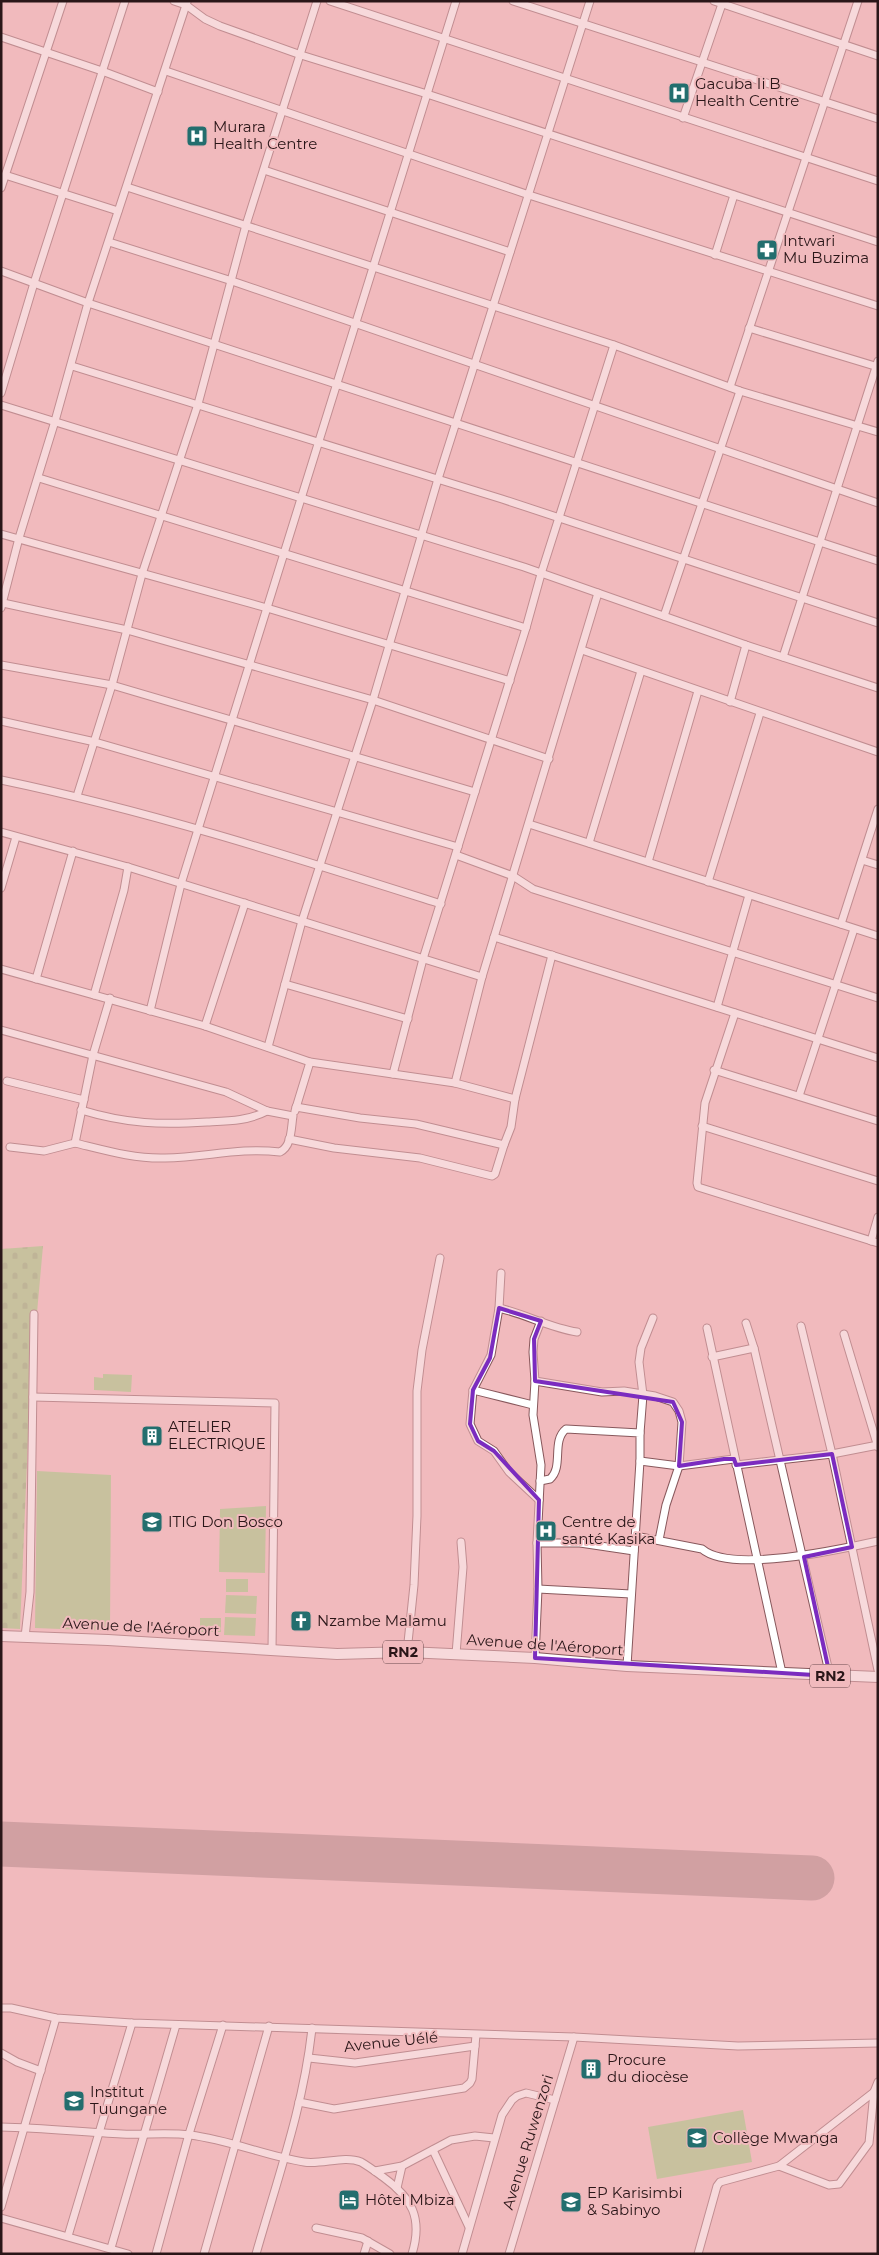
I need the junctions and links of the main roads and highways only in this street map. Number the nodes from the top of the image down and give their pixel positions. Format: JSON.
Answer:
{"nodes":[{"id":1,"x":1,"y":1636,"type":"edge"},
{"id":2,"x":878,"y":1677,"type":"edge"}],
"edges":[{"from":1,"to":2,"type":"highway","name":"Avenue de l'Aéroport","number":"RN2"}]}
